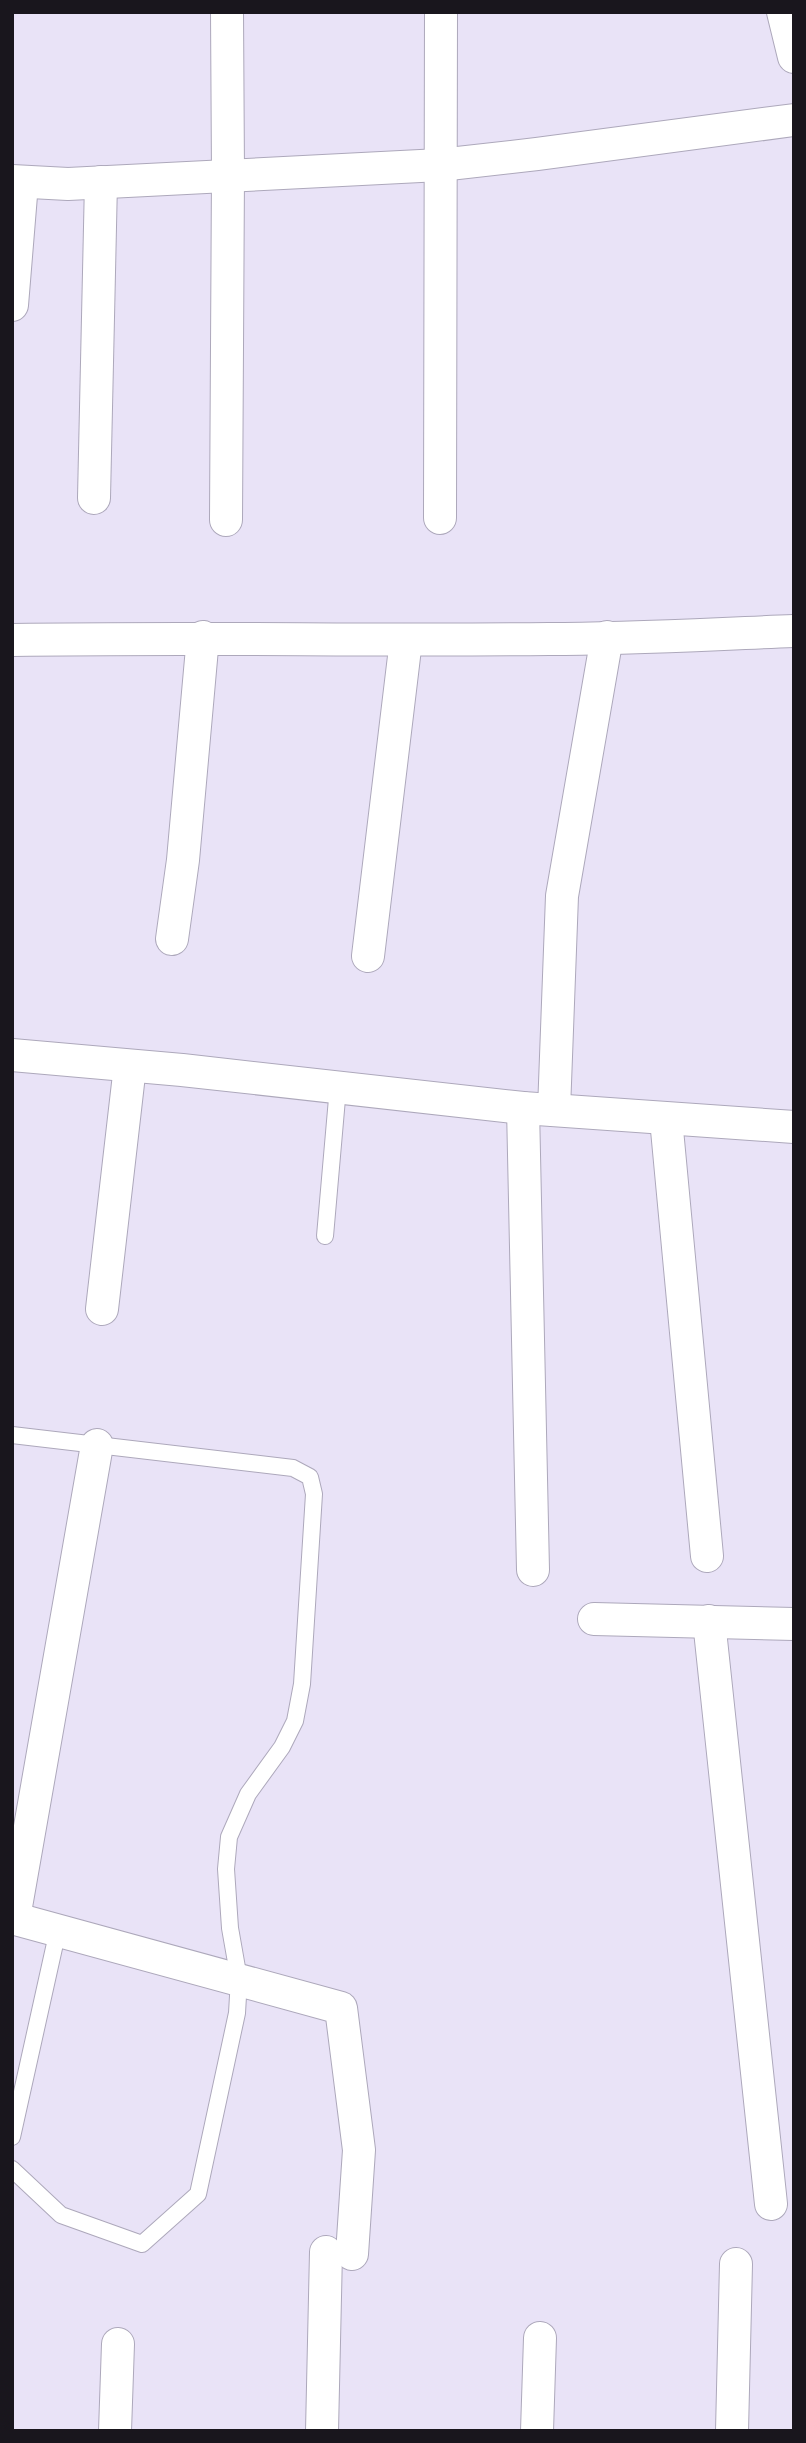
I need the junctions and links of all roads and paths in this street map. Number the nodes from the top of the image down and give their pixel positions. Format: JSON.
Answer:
{"nodes":[{"id":1,"x":227,"y":12,"type":"edge"},
{"id":2,"x":441,"y":12,"type":"edge"},
{"id":3,"x":783,"y":12,"type":"edge"},
{"id":4,"x":794,"y":57,"type":"edge"},
{"id":5,"x":794,"y":120,"type":"edge"},
{"id":6,"x":440,"y":165,"type":"junction"},
{"id":7,"x":228,"y":174,"type":"junction"},
{"id":8,"x":17,"y":182,"type":"edge"},
{"id":9,"x":101,"y":182,"type":"junction"},
{"id":10,"x":12,"y":305,"type":"edge"},
{"id":11,"x":94,"y":498,"type":"dead end"},
{"id":12,"x":440,"y":519,"type":"dead end"},
{"id":13,"x":226,"y":520,"type":"dead end"},
{"id":14,"x":794,"y":631,"type":"edge"},
{"id":15,"x":203,"y":637,"type":"junction"},
{"id":16,"x":607,"y":637,"type":"junction"},
{"id":17,"x":12,"y":640,"type":"edge"},
{"id":18,"x":406,"y":640,"type":"junction"},
{"id":19,"x":172,"y":939,"type":"dead end"},
{"id":20,"x":368,"y":956,"type":"dead end"},
{"id":21,"x":12,"y":1055,"type":"edge"},
{"id":22,"x":130,"y":1066,"type":"junction"},
{"id":23,"x":338,"y":1087,"type":"junction"},
{"id":24,"x":523,"y":1108,"type":"junction"},
{"id":25,"x":554,"y":1110,"type":"junction"},
{"id":26,"x":666,"y":1119,"type":"junction"},
{"id":27,"x":794,"y":1127,"type":"edge"},
{"id":28,"x":325,"y":1236,"type":"dead end"},
{"id":29,"x":102,"y":1309,"type":"dead end"},
{"id":30,"x":12,"y":1435,"type":"edge"},
{"id":31,"x":97,"y":1445,"type":"junction"},
{"id":32,"x":707,"y":1556,"type":"dead end"},
{"id":33,"x":533,"y":1570,"type":"dead end"},
{"id":34,"x":594,"y":1619,"type":"dead end"},
{"id":35,"x":709,"y":1621,"type":"junction"},
{"id":36,"x":794,"y":1624,"type":"edge"},
{"id":37,"x":13,"y":1918,"type":"edge"},
{"id":38,"x":58,"y":1930,"type":"junction"},
{"id":39,"x":239,"y":1979,"type":"junction"},
{"id":40,"x":12,"y":2137,"type":"edge"},
{"id":41,"x":12,"y":2169,"type":"edge"},
{"id":42,"x":771,"y":2204,"type":"dead end"},
{"id":43,"x":736,"y":2264,"type":"dead end"},
{"id":44,"x":540,"y":2338,"type":"dead end"},
{"id":45,"x":118,"y":2344,"type":"dead end"},
{"id":46,"x":115,"y":2431,"type":"edge"},
{"id":47,"x":322,"y":2431,"type":"edge"},
{"id":48,"x":537,"y":2431,"type":"edge"},
{"id":49,"x":732,"y":2431,"type":"edge"}],
"edges":[{"from":1,"to":7,"type":"street"},
{"from":2,"to":6,"type":"street"},
{"from":3,"to":4,"type":"street"},
{"from":5,"to":6,"type":"street"},
{"from":6,"to":7,"type":"street"},
{"from":6,"to":12,"type":"street"},
{"from":7,"to":9,"type":"street"},
{"from":7,"to":13,"type":"street"},
{"from":8,"to":9,"type":"street"},
{"from":8,"to":10,"type":"street"},
{"from":9,"to":11,"type":"street"},
{"from":14,"to":16,"type":"street"},
{"from":15,"to":17,"type":"street"},
{"from":15,"to":18,"type":"street"},
{"from":15,"to":19,"type":"street"},
{"from":16,"to":18,"type":"street"},
{"from":16,"to":25,"type":"street"},
{"from":18,"to":20,"type":"street"},
{"from":21,"to":22,"type":"street"},
{"from":22,"to":23,"type":"street"},
{"from":22,"to":29,"type":"street"},
{"from":23,"to":24,"type":"street"},
{"from":23,"to":28,"type":"lane"},
{"from":24,"to":25,"type":"street"},
{"from":24,"to":33,"type":"street"},
{"from":25,"to":26,"type":"street"},
{"from":26,"to":27,"type":"street"},
{"from":26,"to":32,"type":"street"},
{"from":30,"to":31,"type":"lane"},
{"from":31,"to":37,"type":"street"},
{"from":31,"to":39,"type":"lane"},
{"from":34,"to":35,"type":"street"},
{"from":35,"to":36,"type":"street"},
{"from":35,"to":42,"type":"street"},
{"from":37,"to":38,"type":"street"},
{"from":38,"to":39,"type":"street"},
{"from":38,"to":40,"type":"lane"},
{"from":39,"to":41,"type":"lane"},
{"from":39,"to":47,"type":"street"},
{"from":43,"to":49,"type":"street"},
{"from":44,"to":48,"type":"street"},
{"from":45,"to":46,"type":"street"}]}
